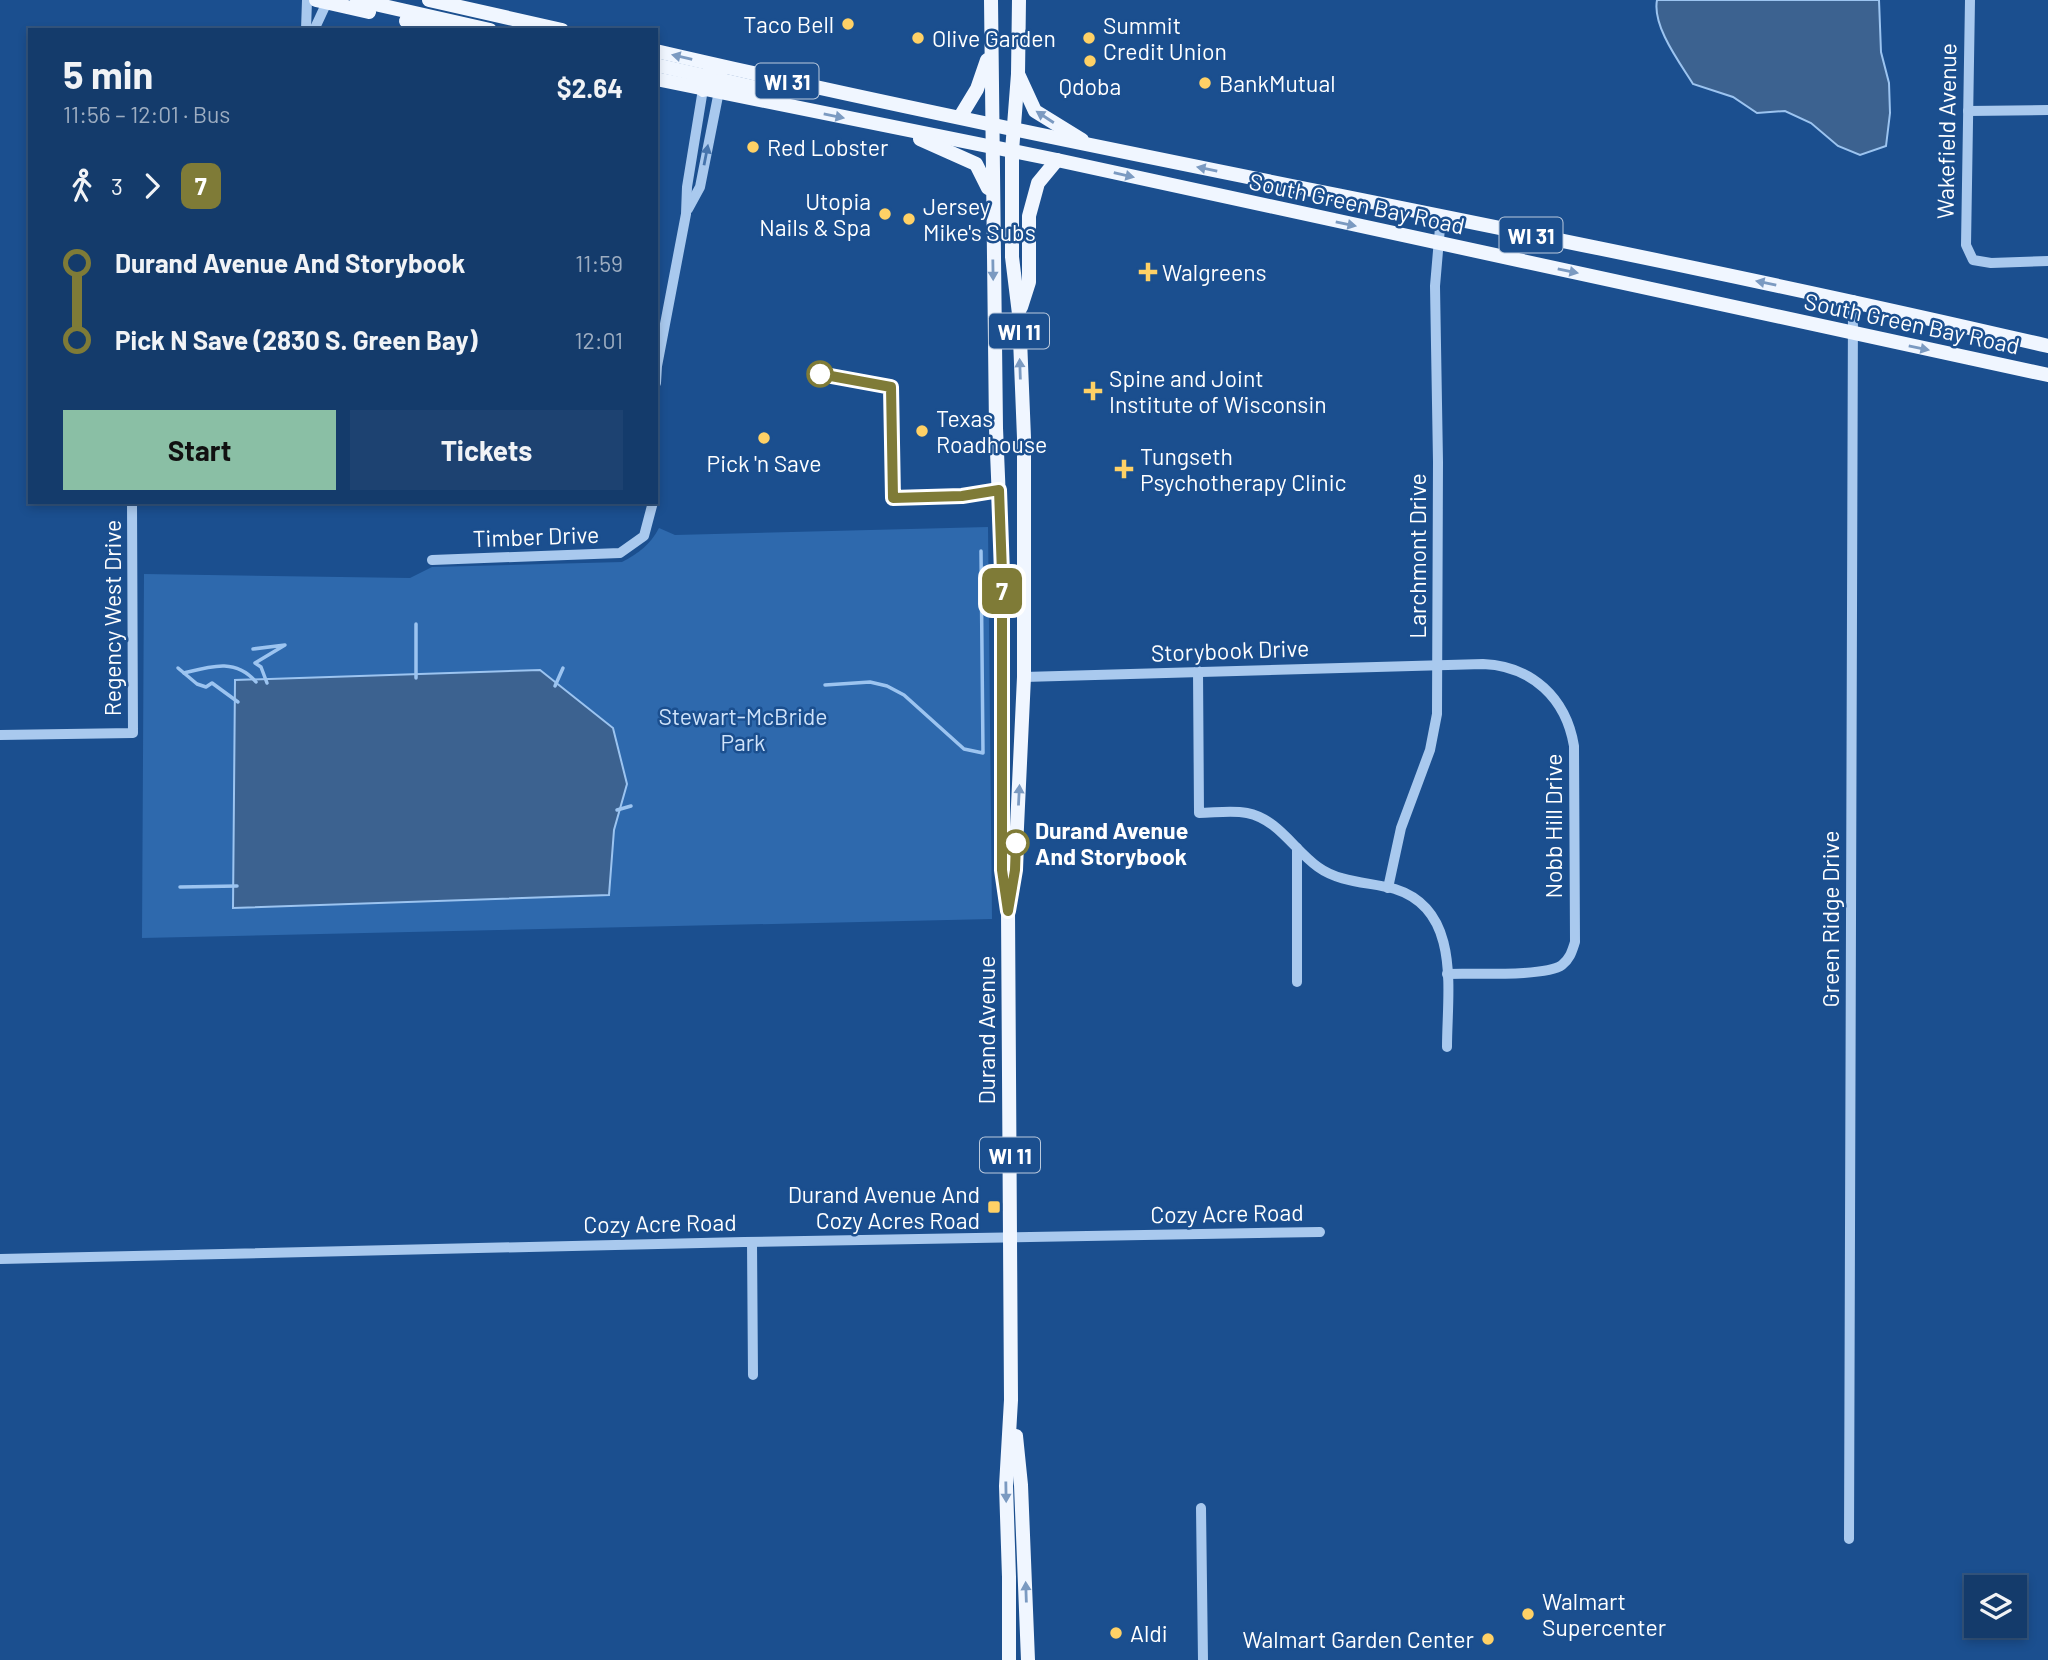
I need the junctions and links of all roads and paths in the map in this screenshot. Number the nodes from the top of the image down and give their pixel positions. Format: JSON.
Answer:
{"nodes":[{"id":1,"x":307,"y":0,"type":"edge"},
{"id":2,"x":357,"y":0,"type":"edge"},
{"id":3,"x":429,"y":0,"type":"edge"},
{"id":4,"x":991,"y":0,"type":"edge"},
{"id":5,"x":1019,"y":0,"type":"edge"},
{"id":6,"x":1970,"y":0,"type":"edge"},
{"id":7,"x":324,"y":1,"type":"edge"},
{"id":8,"x":306,"y":28,"type":"edge"},
{"id":9,"x":315,"y":28,"type":"edge"},
{"id":10,"x":436,"y":28,"type":"edge"},
{"id":11,"x":481,"y":28,"type":"edge"},
{"id":12,"x":553,"y":28,"type":"edge"},
{"id":13,"x":991,"y":41,"type":"junction"},
{"id":14,"x":658,"y":52,"type":"edge"},
{"id":15,"x":658,"y":65,"type":"edge"},
{"id":16,"x":1018,"y":74,"type":"junction"},
{"id":17,"x":705,"y":76,"type":"junction"},
{"id":18,"x":658,"y":79,"type":"edge"},
{"id":19,"x":722,"y":80,"type":"junction"},
{"id":20,"x":2048,"y":110,"type":"edge"},
{"id":21,"x":1968,"y":111,"type":"junction"},
{"id":22,"x":961,"y":117,"type":"junction"},
{"id":23,"x":992,"y":124,"type":"junction"},
{"id":24,"x":886,"y":126,"type":"junction"},
{"id":25,"x":1013,"y":129,"type":"junction"},
{"id":26,"x":1089,"y":144,"type":"junction"},
{"id":27,"x":991,"y":146,"type":"junction"},
{"id":28,"x":1012,"y":151,"type":"junction"},
{"id":29,"x":1057,"y":160,"type":"junction"},
{"id":30,"x":992,"y":202,"type":"junction"},
{"id":31,"x":686,"y":214,"type":"junction"},
{"id":32,"x":1441,"y":216,"type":"junction"},
{"id":33,"x":1438,"y":244,"type":"junction"},
{"id":34,"x":2048,"y":261,"type":"edge"},
{"id":35,"x":1853,"y":300,"type":"junction"},
{"id":36,"x":1019,"y":314,"type":"junction"},
{"id":37,"x":1852,"y":334,"type":"junction"},
{"id":38,"x":2048,"y":346,"type":"edge"},
{"id":39,"x":658,"y":361,"type":"edge"},
{"id":40,"x":2048,"y":375,"type":"edge"},
{"id":41,"x":996,"y":428,"type":"junction"},
{"id":42,"x":1024,"y":439,"type":"junction"},
{"id":43,"x":999,"y":490,"type":"junction"},
{"id":44,"x":132,"y":504,"type":"edge"},
{"id":45,"x":652,"y":504,"type":"edge"},
{"id":46,"x":1024,"y":511,"type":"junction"},
{"id":47,"x":432,"y":560,"type":"dead end"},
{"id":48,"x":1437,"y":666,"type":"junction"},
{"id":49,"x":1198,"y":671,"type":"junction"},
{"id":50,"x":1024,"y":677,"type":"junction"},
{"id":51,"x":0,"y":734,"type":"edge"},
{"id":52,"x":1297,"y":848,"type":"junction"},
{"id":53,"x":1388,"y":888,"type":"junction"},
{"id":54,"x":1008,"y":911,"type":"junction"},
{"id":55,"x":1447,"y":974,"type":"junction"},
{"id":56,"x":1297,"y":982,"type":"dead end"},
{"id":57,"x":1447,"y":1047,"type":"dead end"},
{"id":58,"x":1320,"y":1232,"type":"dead end"},
{"id":59,"x":1010,"y":1237,"type":"junction"},
{"id":60,"x":752,"y":1242,"type":"junction"},
{"id":61,"x":0,"y":1259,"type":"edge"},
{"id":62,"x":752,"y":1375,"type":"dead end"},
{"id":63,"x":1011,"y":1400,"type":"junction"},
{"id":64,"x":1201,"y":1508,"type":"dead end"},
{"id":65,"x":1849,"y":1539,"type":"dead end"},
{"id":66,"x":1011,"y":1656,"type":"edge"},
{"id":67,"x":1028,"y":1660,"type":"edge"},
{"id":68,"x":1203,"y":1660,"type":"edge"}],
"edges":[{"from":1,"to":8,"type":"street"},
{"from":2,"to":11,"type":"main road"},
{"from":3,"to":12,"type":"main road"},
{"from":4,"to":13,"type":"main road","name":"Durand Avenue","number":"WI 11"},
{"from":5,"to":16,"type":"main road","name":"Durand Avenue","number":"WI 11"},
{"from":6,"to":21,"type":"street","name":"Wakefield Avenue"},
{"from":7,"to":9,"type":"street"},
{"from":7,"to":10,"type":"main road"},
{"from":13,"to":22,"type":"main road"},
{"from":13,"to":23,"type":"main road","name":"Durand Avenue","number":"WI 11"},
{"from":17,"to":14,"type":"main road","name":"South Green Bay Road","number":"WI 31","one_way":true},
{"from":15,"to":17,"type":"main road"},
{"from":16,"to":25,"type":"main road","name":"Durand Avenue","number":"WI 11"},
{"from":26,"to":16,"type":"main road","one_way":true},
{"from":17,"to":18,"type":"main road","name":"South Green Bay Road","number":"WI 31"},
{"from":17,"to":19,"type":"main road","name":"South Green Bay Road","number":"WI 31"},
{"from":17,"to":19,"type":"main road","name":"South Green Bay Road","number":"WI 31"},
{"from":17,"to":31,"type":"street"},
{"from":19,"to":22,"type":"main road","name":"South Green Bay Road","number":"WI 31"},
{"from":19,"to":24,"type":"main road","name":"South Green Bay Road","number":"WI 31","one_way":true},
{"from":31,"to":19,"type":"street","one_way":true},
{"from":20,"to":21,"type":"street"},
{"from":21,"to":34,"type":"street","name":"Wakefield Avenue"},
{"from":22,"to":23,"type":"main road","name":"South Green Bay Road","number":"WI 31"},
{"from":23,"to":25,"type":"main road","name":"South Green Bay Road","number":"WI 31"},
{"from":23,"to":27,"type":"main road","name":"Durand Avenue","number":"WI 11"},
{"from":24,"to":27,"type":"main road","name":"South Green Bay Road","number":"WI 31"},
{"from":24,"to":30,"type":"main road"},
{"from":25,"to":26,"type":"main road","name":"South Green Bay Road","number":"WI 31"},
{"from":25,"to":28,"type":"main road","name":"Durand Avenue","number":"WI 11"},
{"from":32,"to":26,"type":"main road","name":"South Green Bay Road","number":"WI 31","one_way":true},
{"from":27,"to":28,"type":"main road","name":"South Green Bay Road","number":"WI 31"},
{"from":27,"to":30,"type":"main road","name":"Durand Avenue","number":"WI 11"},
{"from":28,"to":29,"type":"main road","name":"South Green Bay Road","number":"WI 31"},
{"from":28,"to":36,"type":"main road","name":"Durand Avenue","number":"WI 11"},
{"from":29,"to":33,"type":"main road","name":"South Green Bay Road","number":"WI 31","one_way":true},
{"from":29,"to":36,"type":"main road"},
{"from":30,"to":41,"type":"main road","name":"Durand Avenue","number":"WI 11","one_way":true},
{"from":31,"to":39,"type":"street"},
{"from":32,"to":33,"type":"street","name":"Larchmont Drive"},
{"from":35,"to":32,"type":"main road","name":"South Green Bay Road","number":"WI 31","one_way":true},
{"from":33,"to":37,"type":"main road","name":"South Green Bay Road","number":"WI 31","one_way":true},
{"from":33,"to":48,"type":"street","name":"Larchmont Drive"},
{"from":35,"to":37,"type":"street","name":"Green Ridge Drive"},
{"from":35,"to":38,"type":"main road","name":"South Green Bay Road","number":"WI 31"},
{"from":42,"to":36,"type":"main road","name":"Durand Avenue","number":"WI 11","one_way":true},
{"from":37,"to":40,"type":"main road","name":"South Green Bay Road","number":"WI 31","one_way":true},
{"from":37,"to":65,"type":"street","name":"Green Ridge Drive"},
{"from":41,"to":42,"type":"main road"},
{"from":41,"to":43,"type":"main road","name":"Durand Avenue","number":"WI 11"},
{"from":42,"to":46,"type":"main road","name":"Durand Avenue","number":"WI 11"},
{"from":43,"to":46,"type":"main road"},
{"from":43,"to":54,"type":"main road","name":"Durand Avenue","number":"WI 11"},
{"from":44,"to":51,"type":"street","name":"Regency West Drive"},
{"from":45,"to":47,"type":"street","name":"Timber Drive"},
{"from":46,"to":50,"type":"main road","name":"Durand Avenue","number":"WI 11"},
{"from":48,"to":49,"type":"street","name":"Storybook Drive"},
{"from":48,"to":53,"type":"street","name":"Larchmont Drive"},
{"from":48,"to":55,"type":"street","name":"Nobb Hill Drive"},
{"from":49,"to":50,"type":"street","name":"Storybook Drive"},
{"from":49,"to":52,"type":"street"},
{"from":54,"to":50,"type":"main road","name":"Durand Avenue","number":"WI 11","one_way":true},
{"from":52,"to":53,"type":"street"},
{"from":52,"to":56,"type":"street"},
{"from":53,"to":55,"type":"street"},
{"from":54,"to":59,"type":"main road","name":"Durand Avenue","number":"WI 11"},
{"from":55,"to":57,"type":"street"},
{"from":58,"to":59,"type":"street","name":"Cozy Acre Road"},
{"from":59,"to":60,"type":"street","name":"Cozy Acre Road"},
{"from":59,"to":63,"type":"main road","name":"Durand Avenue","number":"WI 11"},
{"from":60,"to":61,"type":"street","name":"Cozy Acre Road"},
{"from":60,"to":62,"type":"street"},
{"from":63,"to":66,"type":"main road","name":"Durand Avenue","number":"WI 11","one_way":true},
{"from":67,"to":63,"type":"main road","name":"Durand Avenue","number":"WI 11","one_way":true},
{"from":64,"to":68,"type":"street"}]}
